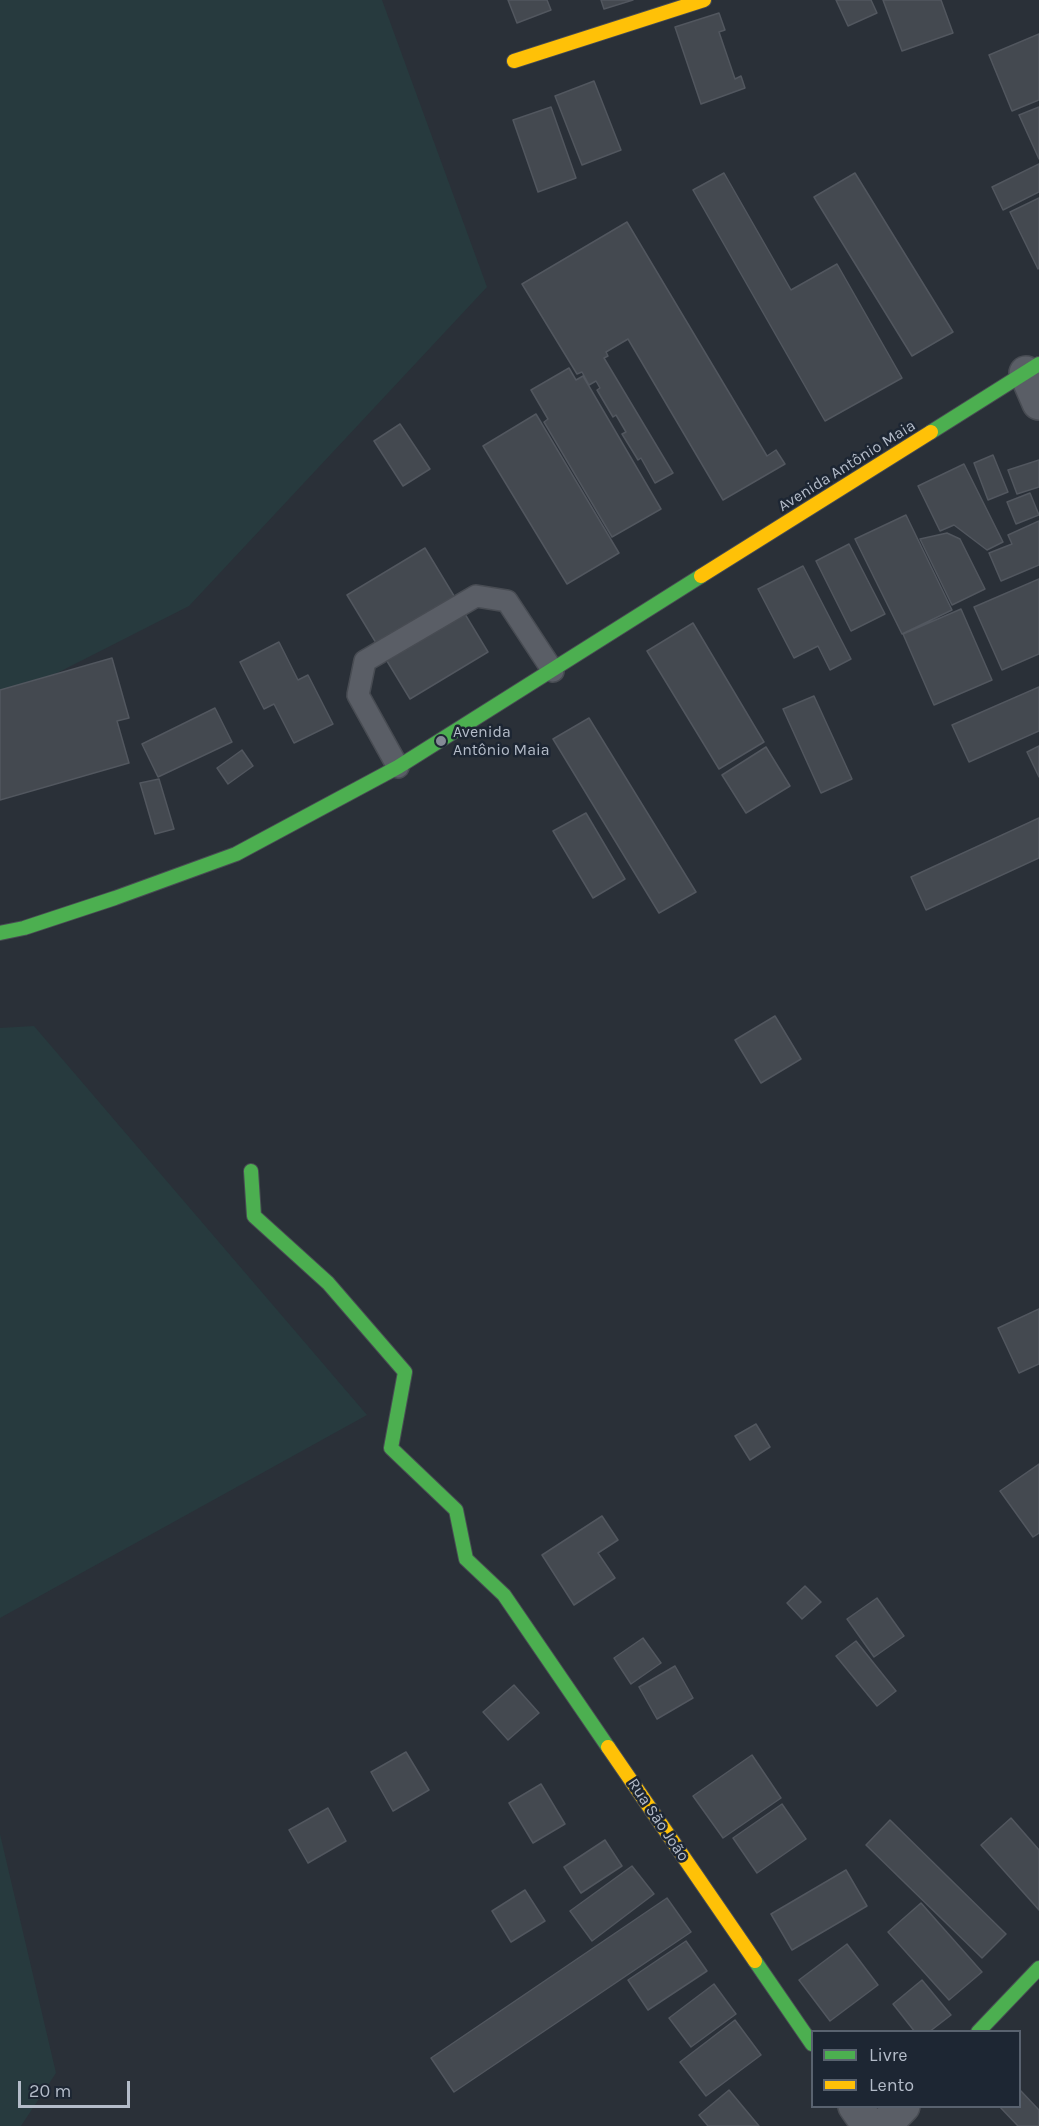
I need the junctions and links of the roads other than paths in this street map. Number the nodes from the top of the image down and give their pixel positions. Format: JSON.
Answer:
{"nodes":[{"id":1,"x":704,"y":0,"type":"edge"},
{"id":2,"x":514,"y":61,"type":"dead end"},
{"id":3,"x":1033,"y":369,"type":"edge"},
{"id":4,"x":1039,"y":403,"type":"edge"},
{"id":5,"x":554,"y":671,"type":"junction"},
{"id":6,"x":398,"y":767,"type":"junction"},
{"id":7,"x":0,"y":933,"type":"edge"},
{"id":8,"x":251,"y":1171,"type":"dead end"},
{"id":9,"x":1039,"y":1968,"type":"edge"},
{"id":10,"x":979,"y":2030,"type":"edge"},
{"id":11,"x":811,"y":2041,"type":"edge"},
{"id":12,"x":856,"y":2108,"type":"edge"},
{"id":13,"x":901,"y":2108,"type":"edge"},
{"id":14,"x":869,"y":2126,"type":"edge"},
{"id":15,"x":884,"y":2126,"type":"edge"}],
"edges":[{"from":1,"to":2,"type":"street"},
{"from":3,"to":4,"type":"street"},
{"from":3,"to":5,"type":"street","name":"Avenida Antônio Maia"},
{"from":5,"to":6,"type":"street","name":"Avenida Antônio Maia"},
{"from":5,"to":6,"type":"lane"},
{"from":6,"to":7,"type":"street","name":"Avenida Antônio Maia"},
{"from":8,"to":11,"type":"street","name":"Rua São João"},
{"from":9,"to":10,"type":"street"},
{"from":12,"to":14,"type":"street"},
{"from":13,"to":15,"type":"street"}]}
